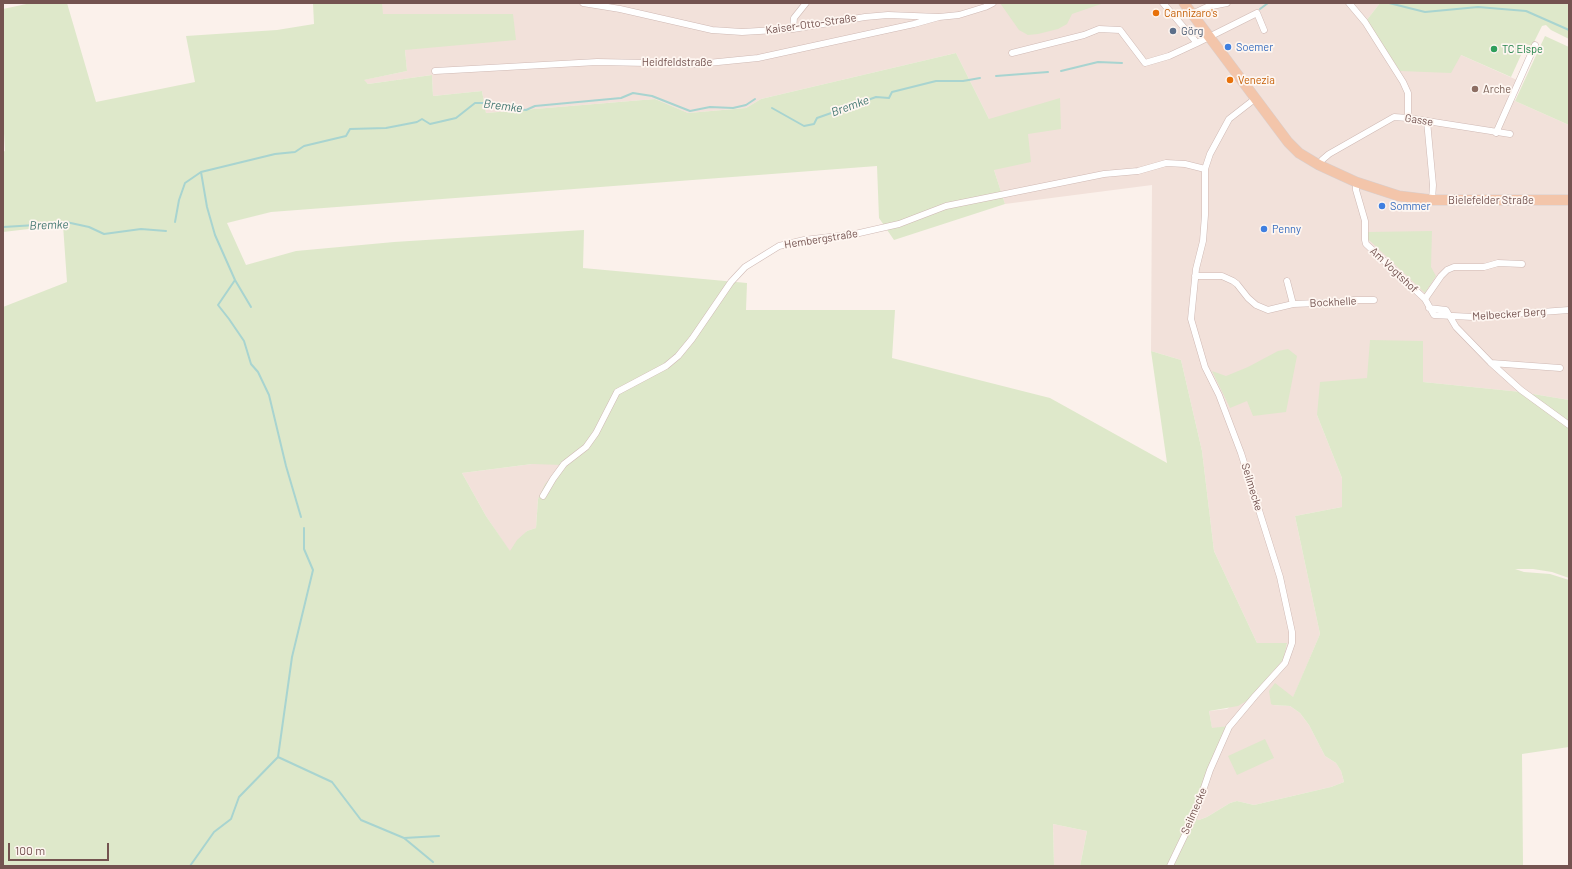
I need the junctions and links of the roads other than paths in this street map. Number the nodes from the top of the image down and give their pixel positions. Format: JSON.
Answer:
{"nodes":[{"id":1,"x":583,"y":3,"type":"edge"},
{"id":2,"x":806,"y":3,"type":"edge"},
{"id":3,"x":993,"y":3,"type":"edge"},
{"id":4,"x":1163,"y":3,"type":"edge"},
{"id":5,"x":1184,"y":3,"type":"edge"},
{"id":6,"x":1227,"y":3,"type":"edge"},
{"id":7,"x":1350,"y":3,"type":"edge"},
{"id":8,"x":1192,"y":14,"type":"junction"},
{"id":9,"x":939,"y":17,"type":"junction"},
{"id":10,"x":793,"y":29,"type":"junction"},
{"id":11,"x":1264,"y":30,"type":"dead end"},
{"id":12,"x":1209,"y":37,"type":"junction"},
{"id":13,"x":1197,"y":44,"type":"junction"},
{"id":14,"x":1535,"y":45,"type":"dead end"},
{"id":15,"x":1012,"y":53,"type":"dead end"},
{"id":16,"x":435,"y":71,"type":"dead end"},
{"id":17,"x":1256,"y":98,"type":"junction"},
{"id":18,"x":1408,"y":118,"type":"junction"},
{"id":19,"x":1427,"y":121,"type":"junction"},
{"id":20,"x":1496,"y":133,"type":"junction"},
{"id":21,"x":1510,"y":134,"type":"dead end"},
{"id":22,"x":1319,"y":165,"type":"junction"},
{"id":23,"x":1205,"y":169,"type":"junction"},
{"id":24,"x":1356,"y":182,"type":"junction"},
{"id":25,"x":1432,"y":200,"type":"junction"},
{"id":26,"x":1569,"y":200,"type":"edge"},
{"id":27,"x":1522,"y":264,"type":"dead end"},
{"id":28,"x":1195,"y":276,"type":"junction"},
{"id":29,"x":1287,"y":281,"type":"dead end"},
{"id":30,"x":1426,"y":299,"type":"junction"},
{"id":31,"x":1374,"y":300,"type":"dead end"},
{"id":32,"x":1293,"y":304,"type":"junction"},
{"id":33,"x":1569,"y":310,"type":"edge"},
{"id":34,"x":1449,"y":316,"type":"junction"},
{"id":35,"x":1491,"y":363,"type":"junction"},
{"id":36,"x":1560,"y":368,"type":"dead end"},
{"id":37,"x":1569,"y":425,"type":"edge"},
{"id":38,"x":543,"y":496,"type":"dead end"},
{"id":39,"x":1170,"y":866,"type":"edge"}],
"edges":[{"from":1,"to":10,"type":"street","name":"Kaiser-Otto-Straße"},
{"from":2,"to":10,"type":"street"},
{"from":3,"to":9,"type":"street","name":"Kaiser-Otto-Straße"},
{"from":4,"to":13,"type":"street"},
{"from":5,"to":8,"type":"main road","name":"Bielefelder Straße"},
{"from":6,"to":8,"type":"street"},
{"from":7,"to":18,"type":"street"},
{"from":8,"to":12,"type":"main road","name":"Bielefelder Straße"},
{"from":9,"to":10,"type":"street","name":"Kaiser-Otto-Straße"},
{"from":9,"to":16,"type":"street","name":"Heidfeldstraße"},
{"from":11,"to":12,"type":"street"},
{"from":12,"to":13,"type":"street"},
{"from":12,"to":17,"type":"main road","name":"Bielefelder Straße"},
{"from":13,"to":15,"type":"street"},
{"from":14,"to":20,"type":"street"},
{"from":17,"to":22,"type":"main road","name":"Bielefelder Straße"},
{"from":17,"to":23,"type":"street","name":"Seilmecke"},
{"from":18,"to":19,"type":"street","name":"Gasse"},
{"from":18,"to":22,"type":"street","name":"Gasse"},
{"from":19,"to":20,"type":"street","name":"Gasse"},
{"from":19,"to":25,"type":"street"},
{"from":20,"to":21,"type":"street","name":"Gasse"},
{"from":22,"to":24,"type":"main road","name":"Bielefelder Straße"},
{"from":23,"to":28,"type":"street","name":"Seilmecke"},
{"from":23,"to":38,"type":"street","name":"Hembergstraße"},
{"from":24,"to":25,"type":"main road","name":"Bielefelder Straße"},
{"from":24,"to":30,"type":"street","name":"Am Vogtshof"},
{"from":25,"to":26,"type":"main road","name":"Bielefelder Straße"},
{"from":27,"to":30,"type":"street"},
{"from":28,"to":32,"type":"street","name":"Bockhelle"},
{"from":28,"to":39,"type":"street","name":"Seilmecke"},
{"from":29,"to":32,"type":"street"},
{"from":30,"to":34,"type":"street","name":"Am Vogtshof"},
{"from":31,"to":32,"type":"street","name":"Bockhelle"},
{"from":33,"to":34,"type":"street","name":"Melbecker Berg"},
{"from":34,"to":35,"type":"street"},
{"from":35,"to":36,"type":"street"},
{"from":35,"to":37,"type":"street"}]}
